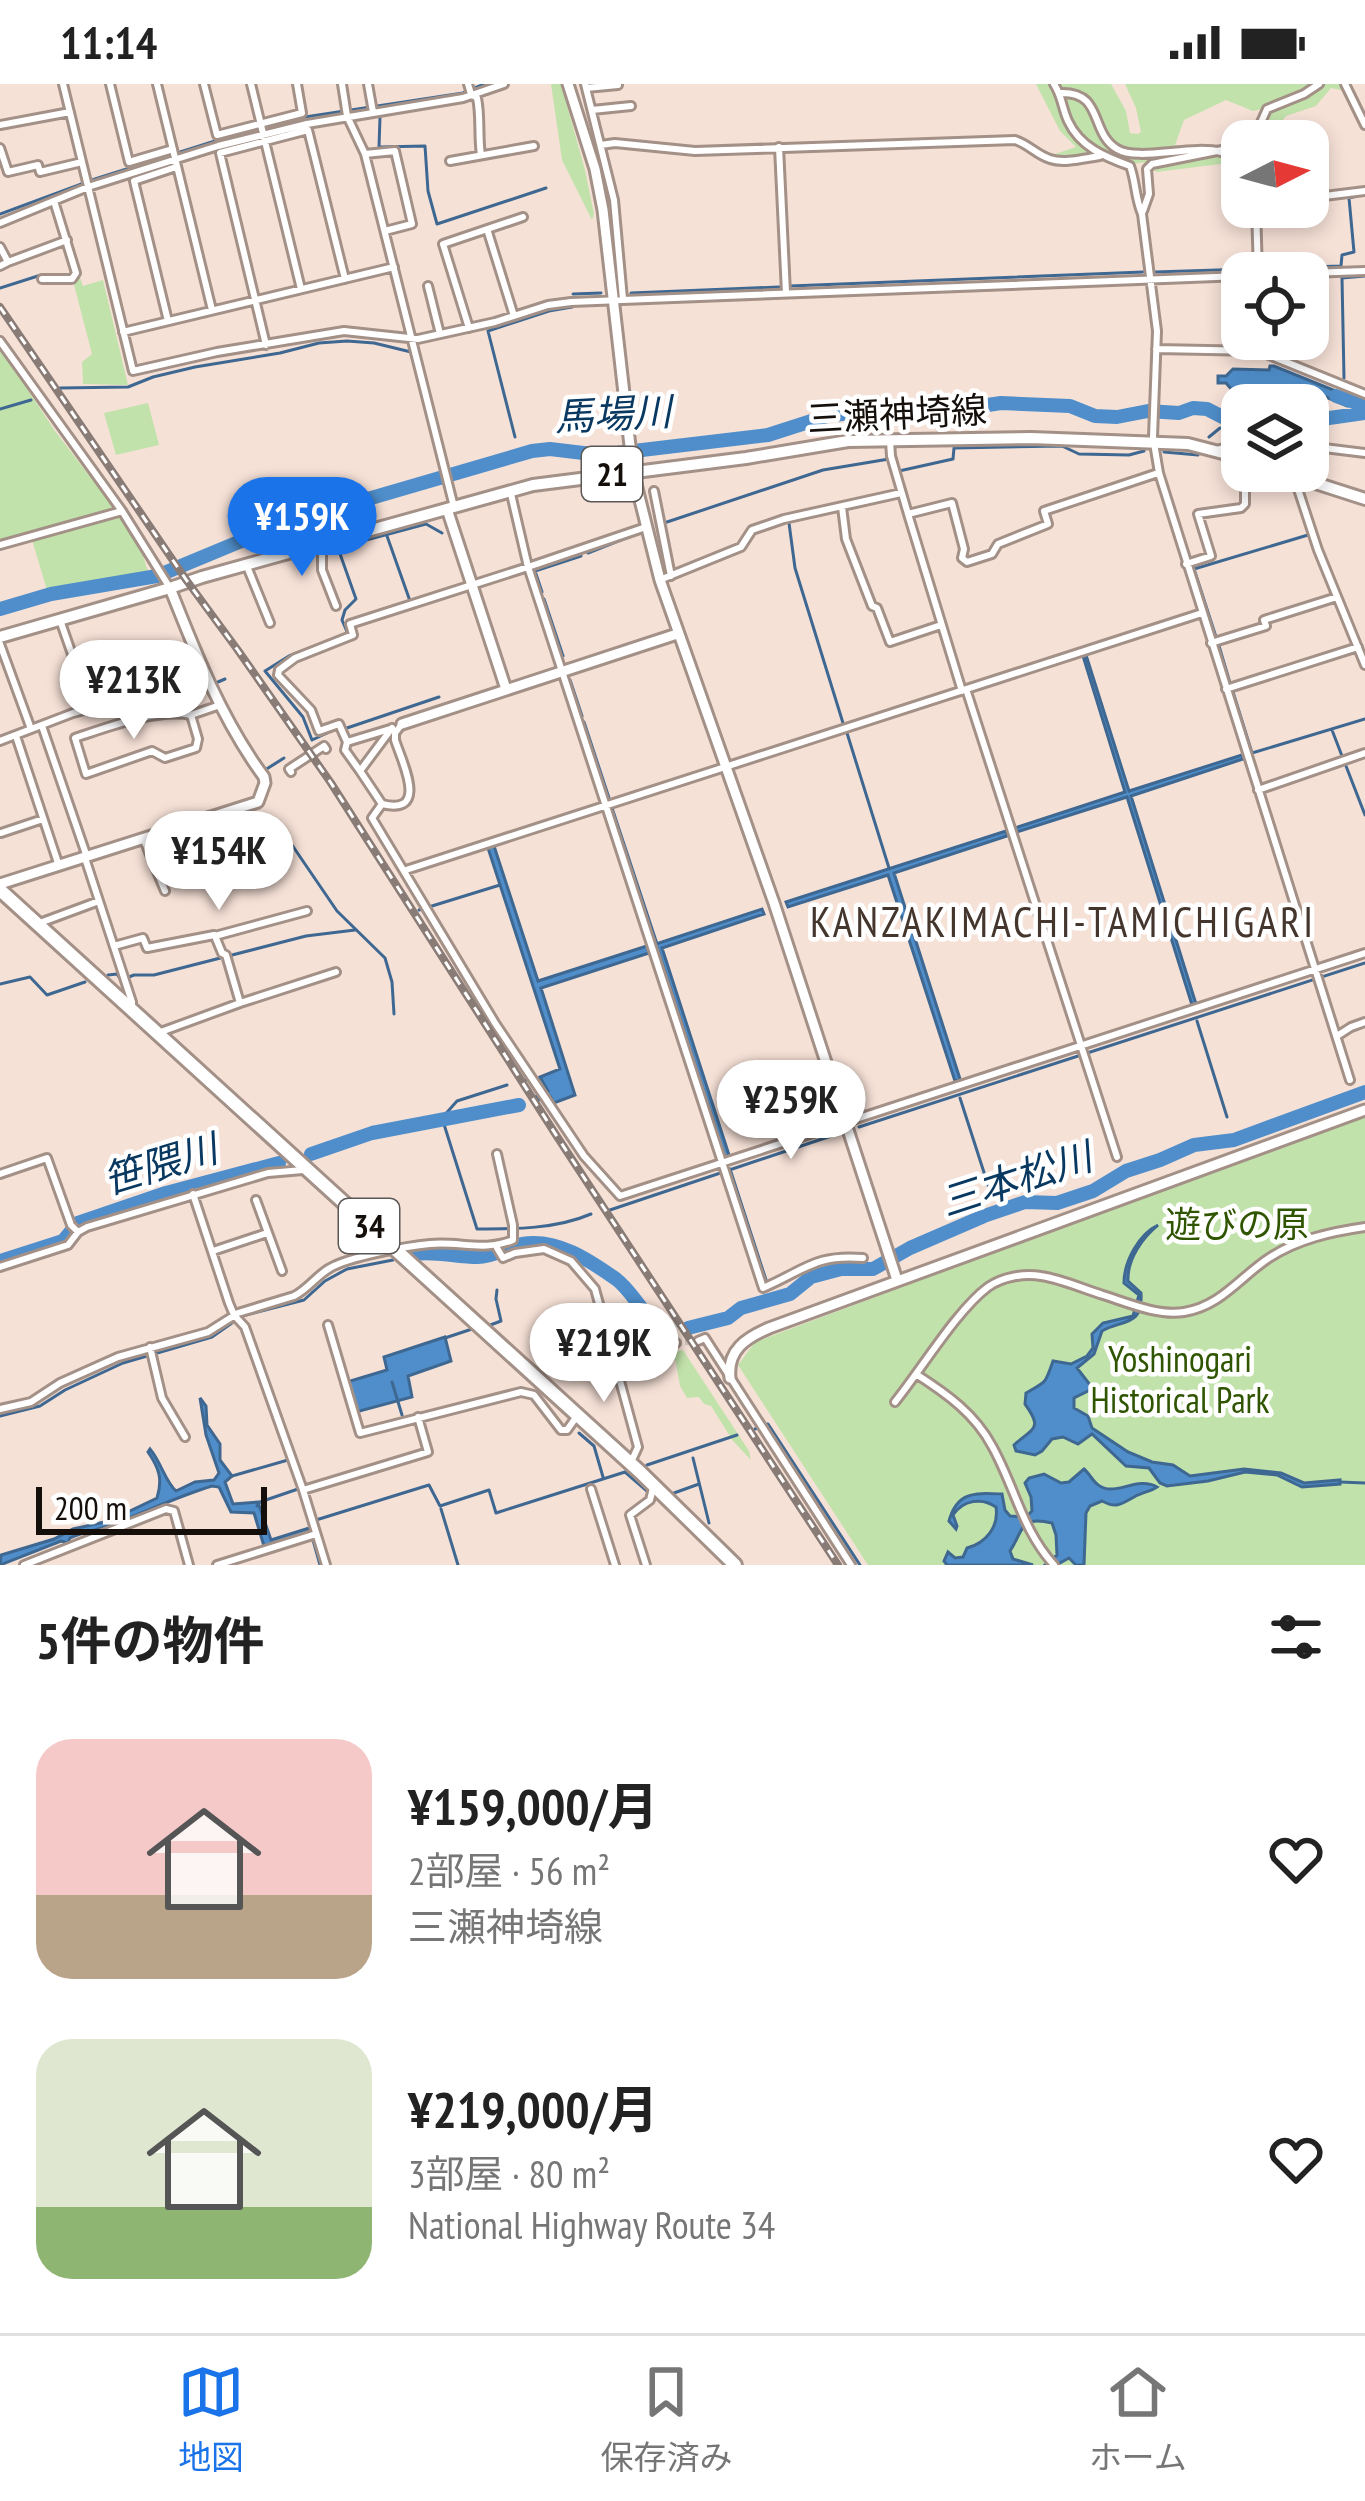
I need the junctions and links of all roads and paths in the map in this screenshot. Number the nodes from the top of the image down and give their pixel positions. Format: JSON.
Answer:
{"nodes":[{"id":1,"x":63,"y":84,"type":"edge"},
{"id":2,"x":110,"y":84,"type":"edge"},
{"id":3,"x":157,"y":84,"type":"edge"},
{"id":4,"x":204,"y":84,"type":"edge"},
{"id":5,"x":250,"y":84,"type":"edge"},
{"id":6,"x":297,"y":84,"type":"edge"},
{"id":7,"x":342,"y":84,"type":"edge"},
{"id":8,"x":368,"y":84,"type":"edge"},
{"id":9,"x":504,"y":84,"type":"edge"},
{"id":10,"x":568,"y":84,"type":"edge"},
{"id":11,"x":1054,"y":84,"type":"edge"},
{"id":12,"x":1318,"y":84,"type":"edge"},
{"id":13,"x":1345,"y":84,"type":"edge"},
{"id":14,"x":618,"y":85,"type":"edge"},
{"id":15,"x":586,"y":86,"type":"edge"},
{"id":16,"x":469,"y":89,"type":"edge"},
{"id":17,"x":1060,"y":93,"type":"junction"},
{"id":18,"x":631,"y":106,"type":"dead end"},
{"id":19,"x":372,"y":108,"type":"junction"},
{"id":20,"x":592,"y":110,"type":"junction"},
{"id":21,"x":70,"y":112,"type":"junction"},
{"id":22,"x":347,"y":112,"type":"junction"},
{"id":23,"x":1262,"y":120,"type":"edge"},
{"id":24,"x":0,"y":125,"type":"edge"},
{"id":25,"x":1365,"y":125,"type":"edge"},
{"id":26,"x":262,"y":133,"type":"junction"},
{"id":27,"x":534,"y":146,"type":"dead end"},
{"id":28,"x":601,"y":146,"type":"junction"},
{"id":29,"x":779,"y":147,"type":"junction"},
{"id":30,"x":0,"y":148,"type":"edge"},
{"id":31,"x":1221,"y":152,"type":"joint"},
{"id":32,"x":365,"y":154,"type":"junction"},
{"id":33,"x":481,"y":155,"type":"junction"},
{"id":34,"x":1100,"y":156,"type":"junction"},
{"id":35,"x":175,"y":158,"type":"junction"},
{"id":36,"x":450,"y":160,"type":"dead end"},
{"id":37,"x":82,"y":162,"type":"junction"},
{"id":38,"x":88,"y":184,"type":"junction"},
{"id":39,"x":1365,"y":190,"type":"edge"},
{"id":40,"x":1329,"y":195,"type":"edge"},
{"id":41,"x":54,"y":201,"type":"junction"},
{"id":42,"x":1142,"y":214,"type":"junction"},
{"id":43,"x":523,"y":217,"type":"dead end"},
{"id":44,"x":0,"y":223,"type":"edge"},
{"id":45,"x":487,"y":229,"type":"junction"},
{"id":46,"x":385,"y":231,"type":"junction"},
{"id":47,"x":67,"y":240,"type":"junction"},
{"id":48,"x":0,"y":248,"type":"edge"},
{"id":49,"x":4,"y":264,"type":"edge"},
{"id":50,"x":394,"y":267,"type":"junction"},
{"id":51,"x":1365,"y":271,"type":"edge"},
{"id":52,"x":1329,"y":272,"type":"edge"},
{"id":53,"x":1221,"y":277,"type":"edge"},
{"id":54,"x":42,"y":279,"type":"dead end"},
{"id":55,"x":345,"y":279,"type":"junction"},
{"id":56,"x":1150,"y":279,"type":"junction"},
{"id":57,"x":428,"y":286,"type":"dead end"},
{"id":58,"x":301,"y":289,"type":"junction"},
{"id":59,"x":786,"y":293,"type":"junction"},
{"id":60,"x":618,"y":299,"type":"junction"},
{"id":61,"x":256,"y":300,"type":"junction"},
{"id":62,"x":212,"y":310,"type":"junction"},
{"id":63,"x":514,"y":316,"type":"junction"},
{"id":64,"x":168,"y":321,"type":"junction"},
{"id":65,"x":469,"y":328,"type":"junction"},
{"id":66,"x":123,"y":332,"type":"junction"},
{"id":67,"x":440,"y":334,"type":"junction"},
{"id":68,"x":411,"y":339,"type":"junction"},
{"id":69,"x":0,"y":341,"type":"edge"},
{"id":70,"x":266,"y":345,"type":"junction"},
{"id":71,"x":1156,"y":349,"type":"junction"},
{"id":72,"x":1365,"y":394,"type":"edge"},
{"id":73,"x":890,"y":441,"type":"junction"},
{"id":74,"x":1154,"y":443,"type":"junction"},
{"id":75,"x":1329,"y":449,"type":"edge"},
{"id":76,"x":1217,"y":450,"type":"junction"},
{"id":77,"x":1221,"y":450,"type":"edge"},
{"id":78,"x":1221,"y":451,"type":"edge"},
{"id":79,"x":1365,"y":453,"type":"edge"},
{"id":80,"x":632,"y":466,"type":"junction"},
{"id":81,"x":1159,"y":473,"type":"junction"},
{"id":82,"x":1329,"y":486,"type":"edge"},
{"id":83,"x":510,"y":491,"type":"junction"},
{"id":84,"x":654,"y":491,"type":"dead end"},
{"id":85,"x":1245,"y":492,"type":"edge"},
{"id":86,"x":1299,"y":492,"type":"edge"},
{"id":87,"x":901,"y":493,"type":"junction"},
{"id":88,"x":1365,"y":499,"type":"edge"},
{"id":89,"x":842,"y":506,"type":"junction"},
{"id":90,"x":450,"y":508,"type":"junction"},
{"id":91,"x":122,"y":512,"type":"junction"},
{"id":92,"x":908,"y":514,"type":"junction"},
{"id":93,"x":646,"y":526,"type":"junction"},
{"id":94,"x":322,"y":543,"type":"junction"},
{"id":95,"x":0,"y":545,"type":"edge"},
{"id":96,"x":246,"y":564,"type":"junction"},
{"id":97,"x":1186,"y":564,"type":"junction"},
{"id":98,"x":528,"y":567,"type":"junction"},
{"id":99,"x":666,"y":578,"type":"junction"},
{"id":100,"x":167,"y":584,"type":"junction"},
{"id":101,"x":472,"y":585,"type":"junction"},
{"id":102,"x":1337,"y":597,"type":"junction"},
{"id":103,"x":335,"y":606,"type":"dead end"},
{"id":104,"x":1202,"y":613,"type":"junction"},
{"id":105,"x":60,"y":620,"type":"junction"},
{"id":106,"x":269,"y":623,"type":"dead end"},
{"id":107,"x":941,"y":625,"type":"junction"},
{"id":108,"x":677,"y":634,"type":"junction"},
{"id":109,"x":0,"y":640,"type":"edge"},
{"id":110,"x":1211,"y":643,"type":"junction"},
{"id":111,"x":194,"y":647,"type":"junction"},
{"id":112,"x":1358,"y":647,"type":"junction"},
{"id":113,"x":74,"y":660,"type":"dead end"},
{"id":114,"x":1365,"y":665,"type":"edge"},
{"id":115,"x":562,"y":671,"type":"junction"},
{"id":116,"x":111,"y":675,"type":"dead end"},
{"id":117,"x":210,"y":683,"type":"junction"},
{"id":118,"x":506,"y":689,"type":"junction"},
{"id":119,"x":1226,"y":689,"type":"junction"},
{"id":120,"x":964,"y":690,"type":"junction"},
{"id":121,"x":220,"y":705,"type":"junction"},
{"id":122,"x":191,"y":716,"type":"junction"},
{"id":123,"x":397,"y":726,"type":"junction"},
{"id":124,"x":31,"y":729,"type":"junction"},
{"id":125,"x":43,"y":729,"type":"junction"},
{"id":126,"x":17,"y":738,"type":"junction"},
{"id":127,"x":0,"y":741,"type":"edge"},
{"id":128,"x":347,"y":742,"type":"junction"},
{"id":129,"x":326,"y":749,"type":"dead end"},
{"id":130,"x":1365,"y":753,"type":"edge"},
{"id":131,"x":726,"y":765,"type":"junction"},
{"id":132,"x":360,"y":771,"type":"junction"},
{"id":133,"x":291,"y":772,"type":"dead end"},
{"id":134,"x":1258,"y":790,"type":"junction"},
{"id":135,"x":605,"y":803,"type":"junction"},
{"id":136,"x":382,"y":804,"type":"junction"},
{"id":137,"x":44,"y":818,"type":"junction"},
{"id":138,"x":182,"y":827,"type":"junction"},
{"id":139,"x":1,"y":832,"type":"edge"},
{"id":140,"x":144,"y":839,"type":"junction"},
{"id":141,"x":86,"y":858,"type":"junction"},
{"id":142,"x":195,"y":865,"type":"dead end"},
{"id":143,"x":59,"y":866,"type":"junction"},
{"id":144,"x":405,"y":870,"type":"junction"},
{"id":145,"x":0,"y":887,"type":"edge"},
{"id":146,"x":165,"y":891,"type":"dead end"},
{"id":147,"x":99,"y":901,"type":"junction"},
{"id":148,"x":307,"y":911,"type":"dead end"},
{"id":149,"x":37,"y":924,"type":"junction"},
{"id":150,"x":215,"y":936,"type":"junction"},
{"id":151,"x":114,"y":946,"type":"junction"},
{"id":152,"x":1365,"y":953,"type":"edge"},
{"id":153,"x":336,"y":972,"type":"dead end"},
{"id":154,"x":1317,"y":975,"type":"junction"},
{"id":155,"x":240,"y":1003,"type":"junction"},
{"id":156,"x":132,"y":1010,"type":"junction"},
{"id":157,"x":1365,"y":1022,"type":"edge"},
{"id":158,"x":158,"y":1033,"type":"junction"},
{"id":159,"x":1337,"y":1036,"type":"junction"},
{"id":160,"x":1082,"y":1052,"type":"junction"},
{"id":161,"x":1350,"y":1080,"type":"dead end"},
{"id":162,"x":1365,"y":1110,"type":"edge"},
{"id":163,"x":846,"y":1122,"type":"junction"},
{"id":164,"x":497,"y":1154,"type":"dead end"},
{"id":165,"x":1118,"y":1157,"type":"dead end"},
{"id":166,"x":724,"y":1168,"type":"junction"},
{"id":167,"x":307,"y":1169,"type":"junction"},
{"id":168,"x":0,"y":1174,"type":"edge"},
{"id":169,"x":193,"y":1193,"type":"junction"},
{"id":170,"x":256,"y":1200,"type":"dead end"},
{"id":171,"x":1365,"y":1227,"type":"edge"},
{"id":172,"x":78,"y":1232,"type":"junction"},
{"id":173,"x":267,"y":1233,"type":"junction"},
{"id":174,"x":496,"y":1246,"type":"junction"},
{"id":175,"x":395,"y":1249,"type":"junction"},
{"id":176,"x":212,"y":1251,"type":"junction"},
{"id":177,"x":863,"y":1258,"type":"dead end"},
{"id":178,"x":0,"y":1267,"type":"edge"},
{"id":179,"x":282,"y":1271,"type":"dead end"},
{"id":180,"x":895,"y":1275,"type":"junction"},
{"id":181,"x":237,"y":1318,"type":"junction"},
{"id":182,"x":328,"y":1325,"type":"dead end"},
{"id":183,"x":698,"y":1341,"type":"dead end"},
{"id":184,"x":676,"y":1343,"type":"tunnel mouth"},
{"id":185,"x":151,"y":1348,"type":"junction"},
{"id":186,"x":611,"y":1355,"type":"junction"},
{"id":187,"x":916,"y":1374,"type":"junction"},
{"id":188,"x":730,"y":1378,"type":"junction"},
{"id":189,"x":895,"y":1402,"type":"dead end"},
{"id":190,"x":0,"y":1409,"type":"edge"},
{"id":191,"x":577,"y":1416,"type":"junction"},
{"id":192,"x":418,"y":1417,"type":"junction"},
{"id":193,"x":185,"y":1437,"type":"dead end"},
{"id":194,"x":629,"y":1462,"type":"junction"},
{"id":195,"x":653,"y":1484,"type":"junction"},
{"id":196,"x":591,"y":1489,"type":"dead end"},
{"id":197,"x":303,"y":1490,"type":"junction"},
{"id":198,"x":316,"y":1534,"type":"junction"},
{"id":199,"x":731,"y":1564,"type":"edge"},
{"id":200,"x":24,"y":1565,"type":"edge"},
{"id":201,"x":189,"y":1565,"type":"edge"},
{"id":202,"x":217,"y":1565,"type":"edge"},
{"id":203,"x":326,"y":1565,"type":"edge"},
{"id":204,"x":615,"y":1565,"type":"edge"},
{"id":205,"x":646,"y":1565,"type":"edge"},
{"id":206,"x":851,"y":1565,"type":"edge"},
{"id":207,"x":1054,"y":1565,"type":"edge"}],
"edges":[{"from":1,"to":21,"type":"street"},
{"from":2,"to":35,"type":"street"},
{"from":3,"to":35,"type":"street"},
{"from":4,"to":26,"type":"street"},
{"from":5,"to":26,"type":"street"},
{"from":6,"to":26,"type":"street"},
{"from":7,"to":22,"type":"street"},
{"from":8,"to":19,"type":"street"},
{"from":9,"to":16,"type":"street"},
{"from":10,"to":60,"type":"street"},
{"from":11,"to":17,"type":"street"},
{"from":12,"to":23,"type":"street"},
{"from":13,"to":25,"type":"street"},
{"from":14,"to":15,"type":"street"},
{"from":15,"to":20,"type":"street"},
{"from":16,"to":19,"type":"street"},
{"from":16,"to":33,"type":"street"},
{"from":17,"to":31,"type":"street"},
{"from":17,"to":34,"type":"street"},
{"from":18,"to":20,"type":"street"},
{"from":19,"to":22,"type":"street"},
{"from":20,"to":28,"type":"street"},
{"from":21,"to":24,"type":"street"},
{"from":21,"to":37,"type":"street"},
{"from":22,"to":26,"type":"street"},
{"from":22,"to":32,"type":"street"},
{"from":26,"to":35,"type":"street"},
{"from":26,"to":55,"type":"street"},
{"from":26,"to":58,"type":"street"},
{"from":26,"to":61,"type":"street"},
{"from":27,"to":33,"type":"street"},
{"from":28,"to":29,"type":"street"},
{"from":28,"to":60,"type":"street"},
{"from":29,"to":34,"type":"street"},
{"from":29,"to":59,"type":"street"},
{"from":30,"to":37,"type":"street"},
{"from":31,"to":42,"type":"street"},
{"from":32,"to":46,"type":"street"},
{"from":32,"to":46,"type":"street"},
{"from":33,"to":36,"type":"street"},
{"from":34,"to":42,"type":"street"},
{"from":35,"to":38,"type":"street"},
{"from":35,"to":62,"type":"street"},
{"from":35,"to":64,"type":"street"},
{"from":37,"to":38,"type":"street"},
{"from":38,"to":41,"type":"street"},
{"from":38,"to":66,"type":"street"},
{"from":39,"to":40,"type":"street"},
{"from":41,"to":44,"type":"street"},
{"from":41,"to":47,"type":"street"},
{"from":42,"to":56,"type":"street"},
{"from":43,"to":45,"type":"street"},
{"from":45,"to":63,"type":"street"},
{"from":45,"to":65,"type":"street"},
{"from":46,"to":50,"type":"street"},
{"from":47,"to":49,"type":"street"},
{"from":47,"to":54,"type":"street"},
{"from":48,"to":49,"type":"street"},
{"from":50,"to":55,"type":"street"},
{"from":50,"to":68,"type":"street"},
{"from":51,"to":52,"type":"street"},
{"from":53,"to":56,"type":"street"},
{"from":55,"to":58,"type":"street"},
{"from":56,"to":59,"type":"street"},
{"from":56,"to":71,"type":"street"},
{"from":57,"to":67,"type":"street"},
{"from":58,"to":61,"type":"street"},
{"from":59,"to":60,"type":"street"},
{"from":60,"to":63,"type":"street"},
{"from":60,"to":80,"type":"street"},
{"from":61,"to":62,"type":"street"},
{"from":61,"to":70,"type":"street"},
{"from":62,"to":64,"type":"street"},
{"from":63,"to":65,"type":"street"},
{"from":64,"to":66,"type":"street"},
{"from":65,"to":67,"type":"street"},
{"from":66,"to":70,"type":"street"},
{"from":67,"to":68,"type":"street"},
{"from":68,"to":70,"type":"street"},
{"from":68,"to":90,"type":"street"},
{"from":69,"to":91,"type":"street"},
{"from":71,"to":72,"type":"street"},
{"from":71,"to":74,"type":"street"},
{"from":73,"to":74,"type":"main road","name":"三瀬神埼線","number":"21"},
{"from":73,"to":80,"type":"main road","name":"三瀬神埼線","number":"21"},
{"from":73,"to":87,"type":"street"},
{"from":74,"to":76,"type":"main road","name":"三瀬神埼線","number":"21"},
{"from":74,"to":81,"type":"street"},
{"from":75,"to":79,"type":"street"},
{"from":76,"to":77,"type":"street"},
{"from":76,"to":78,"type":"main road","name":"三瀬神埼線","number":"21"},
{"from":80,"to":83,"type":"main road","name":"三瀬神埼線","number":"21"},
{"from":80,"to":93,"type":"street"},
{"from":81,"to":92,"type":"street"},
{"from":81,"to":97,"type":"street"},
{"from":82,"to":88,"type":"main road"},
{"from":83,"to":90,"type":"main road","name":"三瀬神埼線","number":"21"},
{"from":83,"to":98,"type":"street"},
{"from":84,"to":99,"type":"street"},
{"from":85,"to":97,"type":"street"},
{"from":86,"to":102,"type":"street"},
{"from":87,"to":89,"type":"street"},
{"from":87,"to":92,"type":"street"},
{"from":89,"to":99,"type":"street"},
{"from":89,"to":107,"type":"street"},
{"from":90,"to":94,"type":"main road","name":"三瀬神埼線","number":"21"},
{"from":90,"to":101,"type":"street"},
{"from":91,"to":95,"type":"street"},
{"from":91,"to":100,"type":"street"},
{"from":92,"to":107,"type":"street"},
{"from":93,"to":98,"type":"street"},
{"from":93,"to":99,"type":"street"},
{"from":94,"to":96,"type":"main road","name":"三瀬神埼線","number":"21"},
{"from":94,"to":103,"type":"street"},
{"from":96,"to":100,"type":"main road","name":"三瀬神埼線","number":"21"},
{"from":96,"to":106,"type":"street"},
{"from":97,"to":104,"type":"street"},
{"from":98,"to":101,"type":"street"},
{"from":98,"to":115,"type":"street"},
{"from":99,"to":108,"type":"street"},
{"from":100,"to":105,"type":"main road","name":"三瀬神埼線","number":"21"},
{"from":100,"to":111,"type":"street"},
{"from":101,"to":118,"type":"street"},
{"from":101,"to":128,"type":"street"},
{"from":102,"to":110,"type":"street"},
{"from":102,"to":112,"type":"street"},
{"from":104,"to":110,"type":"street"},
{"from":104,"to":120,"type":"street"},
{"from":105,"to":109,"type":"main road","name":"三瀬神埼線","number":"21"},
{"from":105,"to":113,"type":"street"},
{"from":107,"to":120,"type":"street"},
{"from":108,"to":115,"type":"street"},
{"from":108,"to":131,"type":"street"},
{"from":109,"to":124,"type":"street"},
{"from":110,"to":119,"type":"street"},
{"from":111,"to":116,"type":"street"},
{"from":111,"to":117,"type":"street"},
{"from":112,"to":114,"type":"street"},
{"from":112,"to":119,"type":"street"},
{"from":115,"to":118,"type":"street"},
{"from":115,"to":135,"type":"street"},
{"from":117,"to":121,"type":"street"},
{"from":117,"to":125,"type":"street"},
{"from":118,"to":123,"type":"street"},
{"from":119,"to":134,"type":"street"},
{"from":120,"to":131,"type":"street"},
{"from":120,"to":160,"type":"street"},
{"from":121,"to":122,"type":"street"},
{"from":121,"to":138,"type":"street"},
{"from":122,"to":122,"type":"street"},
{"from":123,"to":128,"type":"street"},
{"from":123,"to":132,"type":"street"},
{"from":123,"to":136,"type":"street"},
{"from":124,"to":125,"type":"street"},
{"from":124,"to":126,"type":"street"},
{"from":125,"to":141,"type":"street"},
{"from":126,"to":127,"type":"street"},
{"from":126,"to":137,"type":"street"},
{"from":128,"to":132,"type":"street"},
{"from":129,"to":133,"type":"street"},
{"from":130,"to":134,"type":"street"},
{"from":131,"to":135,"type":"street"},
{"from":131,"to":163,"type":"street"},
{"from":132,"to":136,"type":"street"},
{"from":134,"to":154,"type":"street"},
{"from":135,"to":144,"type":"street"},
{"from":135,"to":166,"type":"street"},
{"from":136,"to":144,"type":"street"},
{"from":137,"to":139,"type":"street"},
{"from":137,"to":143,"type":"street"},
{"from":138,"to":140,"type":"street"},
{"from":138,"to":142,"type":"street"},
{"from":140,"to":141,"type":"street"},
{"from":140,"to":146,"type":"street"},
{"from":141,"to":143,"type":"street"},
{"from":141,"to":147,"type":"street"},
{"from":143,"to":145,"type":"street"},
{"from":144,"to":166,"type":"street"},
{"from":145,"to":149,"type":"highway","number":"34"},
{"from":147,"to":149,"type":"street"},
{"from":147,"to":151,"type":"street"},
{"from":148,"to":150,"type":"street"},
{"from":149,"to":156,"type":"highway","number":"34"},
{"from":150,"to":151,"type":"street"},
{"from":150,"to":155,"type":"street"},
{"from":151,"to":156,"type":"street"},
{"from":152,"to":154,"type":"street"},
{"from":153,"to":155,"type":"street"},
{"from":154,"to":159,"type":"street"},
{"from":154,"to":160,"type":"street"},
{"from":155,"to":158,"type":"street"},
{"from":156,"to":158,"type":"highway","number":"34"},
{"from":157,"to":159,"type":"street"},
{"from":158,"to":167,"type":"highway","number":"34"},
{"from":159,"to":161,"type":"street"},
{"from":160,"to":163,"type":"street"},
{"from":160,"to":165,"type":"street"},
{"from":162,"to":180,"type":"street"},
{"from":163,"to":166,"type":"street"},
{"from":163,"to":180,"type":"street"},
{"from":164,"to":174,"type":"street"},
{"from":166,"to":177,"type":"street"},
{"from":167,"to":169,"type":"street"},
{"from":167,"to":175,"type":"highway","number":"34"},
{"from":168,"to":172,"type":"street"},
{"from":169,"to":172,"type":"street"},
{"from":169,"to":176,"type":"street"},
{"from":170,"to":173,"type":"street"},
{"from":171,"to":187,"type":"street"},
{"from":172,"to":178,"type":"street"},
{"from":173,"to":176,"type":"street"},
{"from":173,"to":179,"type":"street"},
{"from":174,"to":175,"type":"street"},
{"from":174,"to":186,"type":"street"},
{"from":175,"to":181,"type":"street"},
{"from":175,"to":191,"type":"highway","number":"34"},
{"from":176,"to":181,"type":"street"},
{"from":180,"to":188,"type":"street"},
{"from":181,"to":185,"type":"street"},
{"from":181,"to":197,"type":"street"},
{"from":182,"to":192,"type":"street"},
{"from":183,"to":188,"type":"street"},
{"from":184,"to":186,"type":"street"},
{"from":185,"to":190,"type":"street"},
{"from":185,"to":193,"type":"street"},
{"from":186,"to":194,"type":"street"},
{"from":187,"to":189,"type":"street"},
{"from":187,"to":207,"type":"street"},
{"from":188,"to":206,"type":"street"},
{"from":191,"to":192,"type":"street"},
{"from":191,"to":194,"type":"highway","number":"34"},
{"from":192,"to":197,"type":"street"},
{"from":194,"to":195,"type":"highway","number":"34"},
{"from":195,"to":199,"type":"highway","number":"34"},
{"from":195,"to":205,"type":"street"},
{"from":196,"to":204,"type":"street"},
{"from":197,"to":198,"type":"street"},
{"from":198,"to":202,"type":"street"},
{"from":198,"to":203,"type":"street"},
{"from":200,"to":201,"type":"street"}]}
